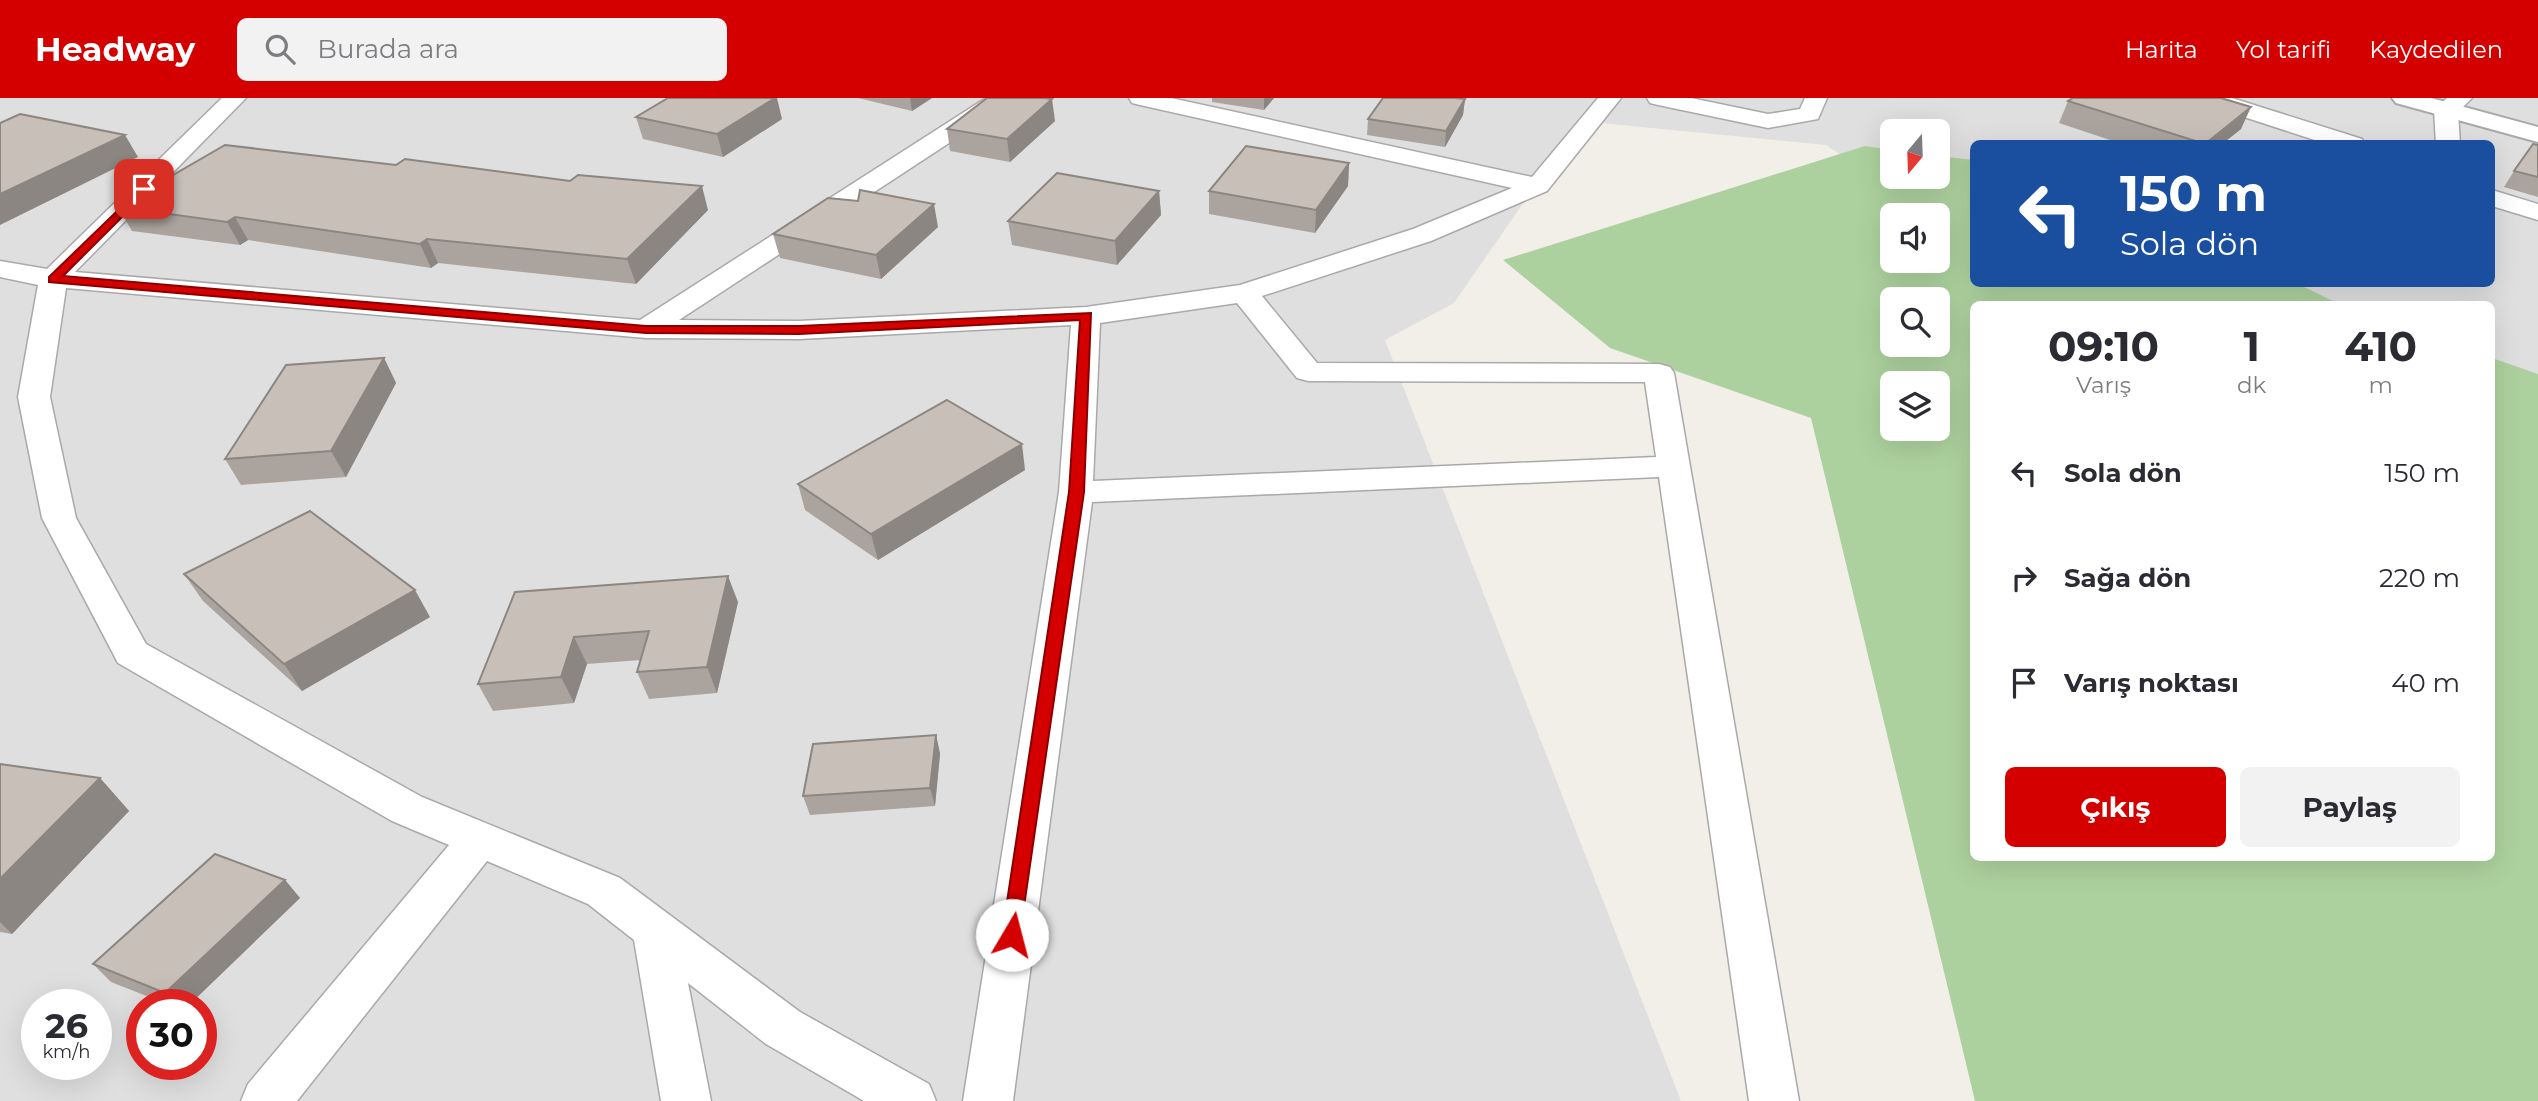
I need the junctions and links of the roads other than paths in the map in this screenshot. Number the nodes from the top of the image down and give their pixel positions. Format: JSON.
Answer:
{"nodes":[{"id":1,"x":234,"y":98,"type":"edge"},
{"id":2,"x":1002,"y":98,"type":"edge"},
{"id":3,"x":1140,"y":98,"type":"edge"},
{"id":4,"x":1610,"y":98,"type":"edge"},
{"id":5,"x":1658,"y":98,"type":"edge"},
{"id":6,"x":1816,"y":98,"type":"edge"},
{"id":7,"x":2209,"y":98,"type":"edge"},
{"id":8,"x":2404,"y":98,"type":"edge"},
{"id":9,"x":2453,"y":104,"type":"edge"},
{"id":10,"x":2538,"y":135,"type":"edge"},
{"id":11,"x":2340,"y":140,"type":"edge"},
{"id":12,"x":2448,"y":140,"type":"edge"},
{"id":13,"x":1538,"y":186,"type":"junction"},
{"id":14,"x":2495,"y":199,"type":"edge"},
{"id":15,"x":2538,"y":212,"type":"edge"},
{"id":16,"x":0,"y":270,"type":"edge"},
{"id":17,"x":54,"y":279,"type":"junction"},
{"id":18,"x":1244,"y":293,"type":"junction"},
{"id":19,"x":1086,"y":316,"type":"junction"},
{"id":20,"x":646,"y":329,"type":"junction"},
{"id":21,"x":1673,"y":466,"type":"junction"},
{"id":22,"x":1076,"y":492,"type":"junction"},
{"id":23,"x":480,"y":839,"type":"junction"},
{"id":24,"x":654,"y":929,"type":"junction"},
{"id":25,"x":266,"y":1101,"type":"edge"},
{"id":26,"x":686,"y":1101,"type":"edge"},
{"id":27,"x":911,"y":1101,"type":"edge"},
{"id":28,"x":988,"y":1101,"type":"edge"},
{"id":29,"x":1774,"y":1101,"type":"edge"}],
"edges":[{"from":1,"to":17,"type":"street"},
{"from":2,"to":20,"type":"street"},
{"from":3,"to":13,"type":"street"},
{"from":4,"to":13,"type":"street"},
{"from":5,"to":6,"type":"street"},
{"from":7,"to":11,"type":"street"},
{"from":8,"to":9,"type":"street"},
{"from":9,"to":10,"type":"street"},
{"from":9,"to":12,"type":"street"},
{"from":13,"to":18,"type":"street"},
{"from":14,"to":15,"type":"street"},
{"from":16,"to":17,"type":"street"},
{"from":17,"to":20,"type":"street"},
{"from":17,"to":23,"type":"street"},
{"from":18,"to":19,"type":"street"},
{"from":18,"to":21,"type":"street"},
{"from":19,"to":20,"type":"street"},
{"from":19,"to":22,"type":"street"},
{"from":21,"to":22,"type":"street"},
{"from":21,"to":29,"type":"street"},
{"from":22,"to":28,"type":"street"},
{"from":23,"to":24,"type":"street"},
{"from":23,"to":25,"type":"street"},
{"from":24,"to":26,"type":"street"},
{"from":24,"to":27,"type":"street"}]}
